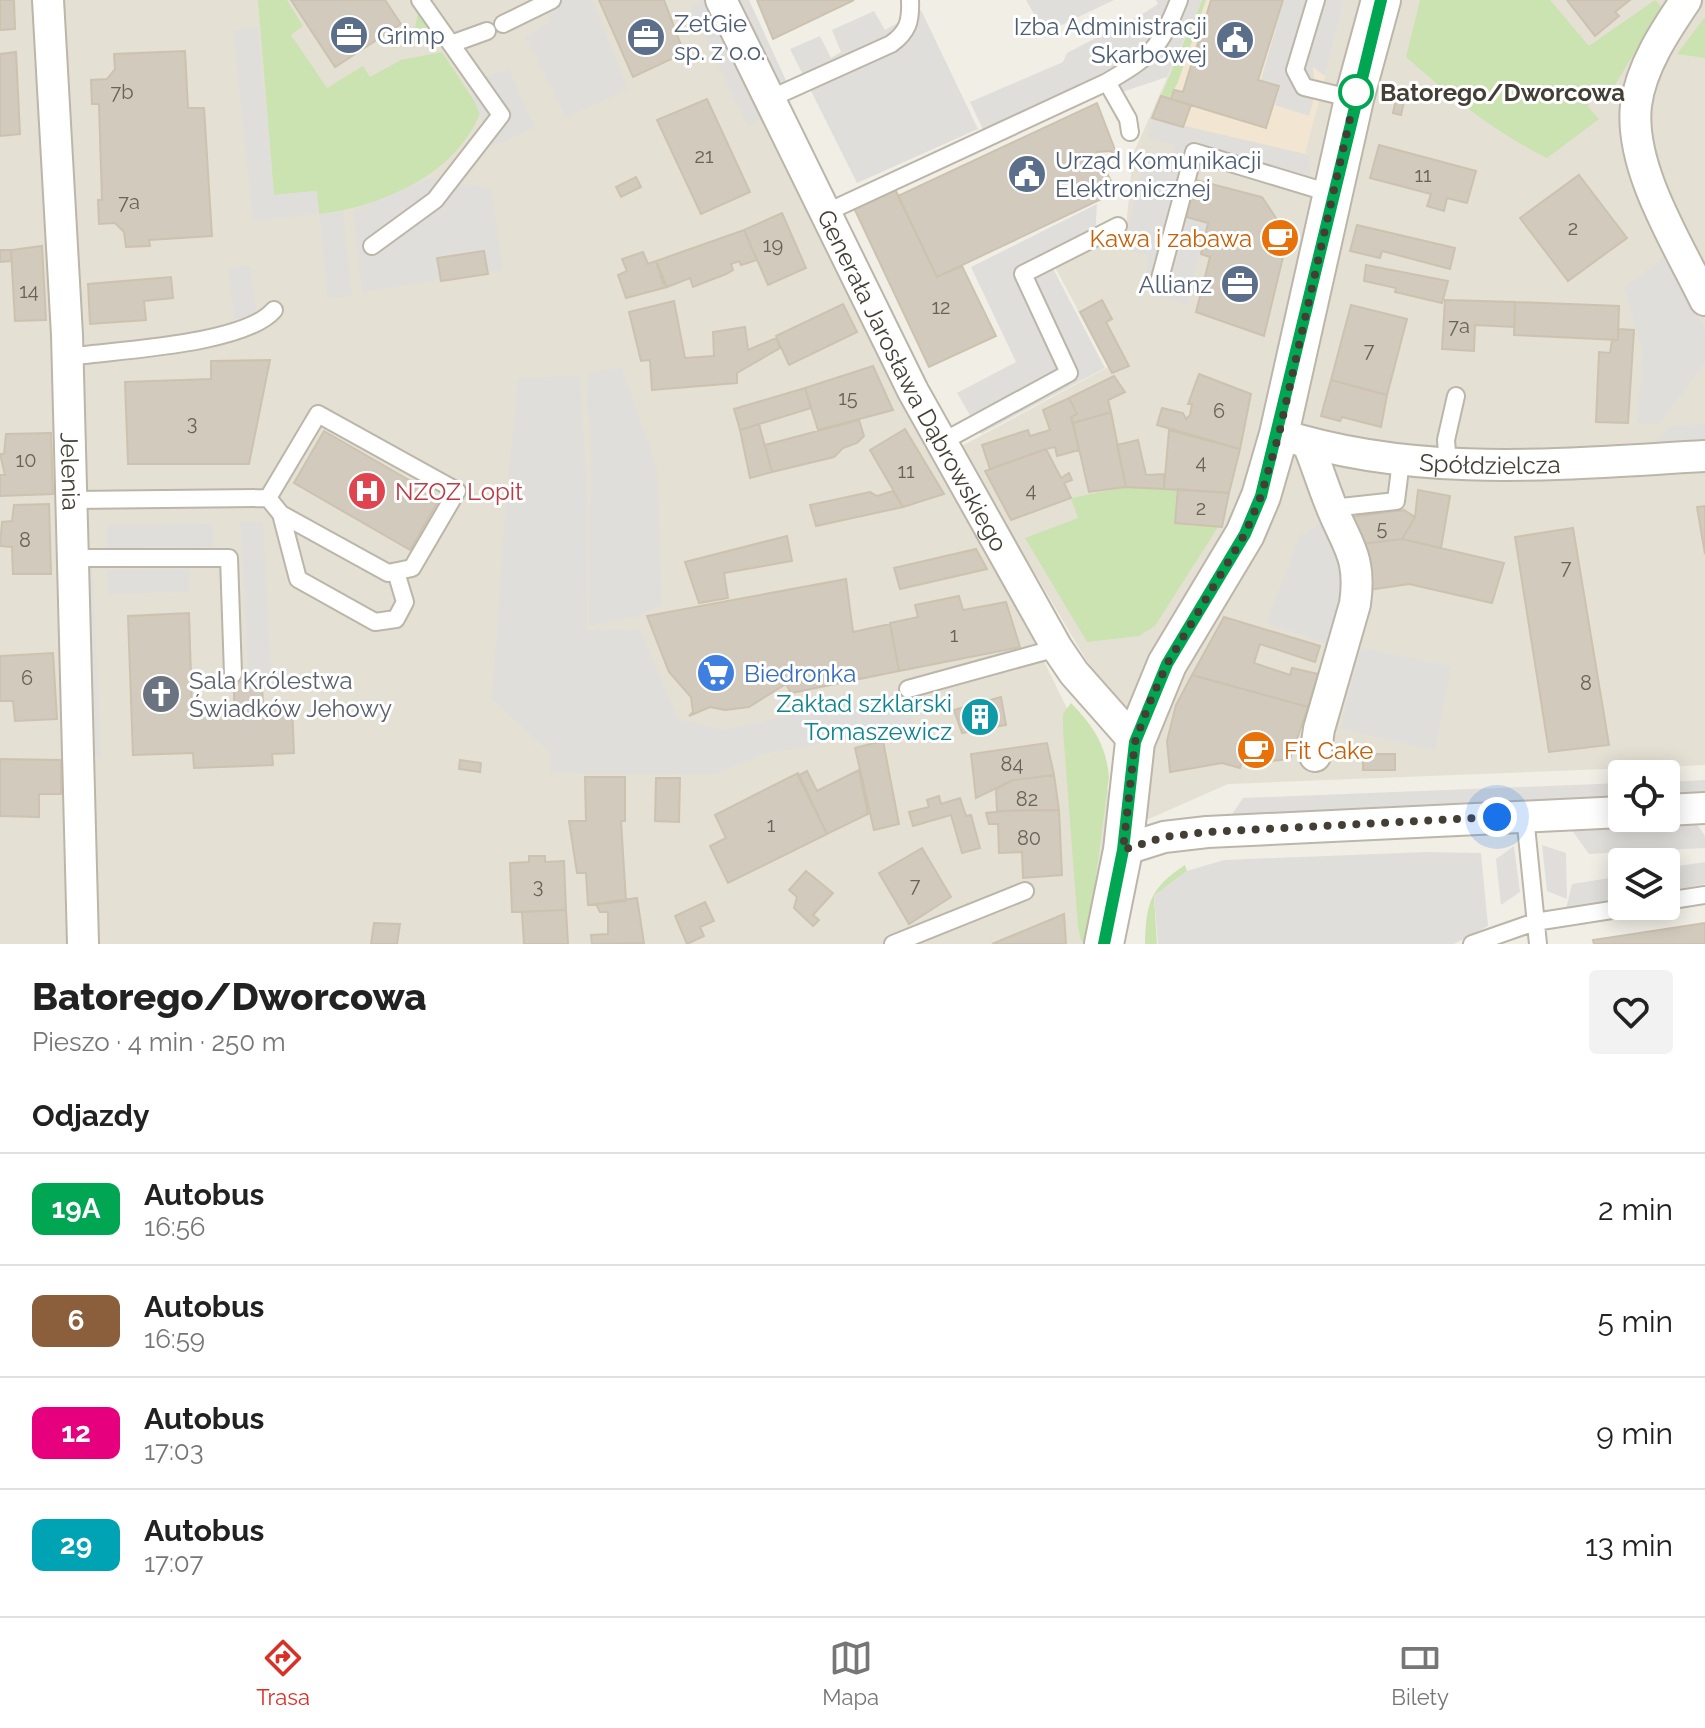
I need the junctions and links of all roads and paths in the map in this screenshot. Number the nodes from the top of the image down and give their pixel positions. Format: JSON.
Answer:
{"nodes":[{"id":1,"x":48,"y":0,"type":"edge"},
{"id":2,"x":420,"y":0,"type":"edge"},
{"id":3,"x":552,"y":0,"type":"edge"},
{"id":4,"x":721,"y":0,"type":"edge"},
{"id":5,"x":910,"y":0,"type":"edge"},
{"id":6,"x":1179,"y":0,"type":"edge"},
{"id":7,"x":1316,"y":0,"type":"edge"},
{"id":8,"x":1381,"y":0,"type":"edge"},
{"id":9,"x":1686,"y":0,"type":"edge"},
{"id":10,"x":451,"y":44,"type":"junction"},
{"id":11,"x":1107,"y":82,"type":"junction"},
{"id":12,"x":1354,"y":99,"type":"junction"},
{"id":13,"x":767,"y":100,"type":"junction"},
{"id":14,"x":1130,"y":132,"type":"dead end"},
{"id":15,"x":1333,"y":194,"type":"junction"},
{"id":16,"x":823,"y":214,"type":"junction"},
{"id":17,"x":1118,"y":226,"type":"dead end"},
{"id":18,"x":372,"y":246,"type":"dead end"},
{"id":19,"x":1159,"y":282,"type":"dead end"},
{"id":20,"x":1702,"y":285,"type":"edge"},
{"id":21,"x":274,"y":310,"type":"dead end"},
{"id":22,"x":68,"y":357,"type":"junction"},
{"id":23,"x":1456,"y":396,"type":"dead end"},
{"id":24,"x":1294,"y":439,"type":"junction"},
{"id":25,"x":942,"y":442,"type":"junction"},
{"id":26,"x":1705,"y":456,"type":"edge"},
{"id":27,"x":1401,"y":461,"type":"junction"},
{"id":28,"x":1448,"y":465,"type":"junction"},
{"id":29,"x":268,"y":498,"type":"junction"},
{"id":30,"x":72,"y":500,"type":"junction"},
{"id":31,"x":1332,"y":508,"type":"junction"},
{"id":32,"x":281,"y":514,"type":"junction"},
{"id":33,"x":73,"y":558,"type":"junction"},
{"id":34,"x":396,"y":572,"type":"junction"},
{"id":35,"x":1057,"y":648,"type":"junction"},
{"id":36,"x":233,"y":674,"type":"dead end"},
{"id":37,"x":908,"y":689,"type":"dead end"},
{"id":38,"x":1135,"y":742,"type":"junction"},
{"id":39,"x":1315,"y":756,"type":"dead end"},
{"id":40,"x":1705,"y":808,"type":"edge"},
{"id":41,"x":1680,"y":809,"type":"edge"},
{"id":42,"x":1608,"y":813,"type":"edge"},
{"id":43,"x":1525,"y":816,"type":"junction"},
{"id":44,"x":1123,"y":850,"type":"junction"},
{"id":45,"x":1025,"y":891,"type":"dead end"},
{"id":46,"x":1705,"y":895,"type":"edge"},
{"id":47,"x":1680,"y":899,"type":"edge"},
{"id":48,"x":1608,"y":911,"type":"edge"},
{"id":49,"x":1535,"y":922,"type":"junction"},
{"id":50,"x":83,"y":944,"type":"edge"},
{"id":51,"x":893,"y":944,"type":"edge"},
{"id":52,"x":1104,"y":944,"type":"edge"},
{"id":53,"x":1472,"y":944,"type":"edge"},
{"id":54,"x":1538,"y":944,"type":"edge"}],
"edges":[{"from":1,"to":22,"type":"street","name":"Jelenia"},
{"from":2,"to":10,"type":"lane"},
{"from":3,"to":10,"type":"lane"},
{"from":4,"to":13,"type":"street","name":"Generała Jarosława Dąbrowskiego"},
{"from":5,"to":13,"type":"lane"},
{"from":6,"to":11,"type":"lane"},
{"from":7,"to":12,"type":"lane"},
{"from":8,"to":12,"type":"street"},
{"from":9,"to":20,"type":"street"},
{"from":10,"to":18,"type":"lane"},
{"from":11,"to":14,"type":"lane"},
{"from":11,"to":16,"type":"lane"},
{"from":12,"to":15,"type":"street"},
{"from":13,"to":16,"type":"street","name":"Generała Jarosława Dąbrowskiego"},
{"from":15,"to":19,"type":"lane"},
{"from":15,"to":24,"type":"street"},
{"from":16,"to":25,"type":"street","name":"Generała Jarosława Dąbrowskiego"},
{"from":17,"to":25,"type":"lane"},
{"from":21,"to":22,"type":"lane"},
{"from":22,"to":30,"type":"street","name":"Jelenia"},
{"from":23,"to":28,"type":"lane"},
{"from":24,"to":27,"type":"street","name":"Spółdzielcza"},
{"from":24,"to":31,"type":"street"},
{"from":24,"to":38,"type":"street"},
{"from":25,"to":35,"type":"street","name":"Generała Jarosława Dąbrowskiego"},
{"from":26,"to":28,"type":"street","name":"Spółdzielcza"},
{"from":27,"to":28,"type":"street","name":"Spółdzielcza"},
{"from":27,"to":31,"type":"lane"},
{"from":29,"to":30,"type":"lane"},
{"from":29,"to":32,"type":"lane"},
{"from":29,"to":34,"type":"lane"},
{"from":30,"to":33,"type":"street","name":"Jelenia"},
{"from":31,"to":39,"type":"street"},
{"from":32,"to":34,"type":"lane"},
{"from":32,"to":34,"type":"lane"},
{"from":33,"to":36,"type":"lane"},
{"from":33,"to":50,"type":"street","name":"Jelenia"},
{"from":35,"to":37,"type":"lane"},
{"from":35,"to":38,"type":"street","name":"Generała Jarosława Dąbrowskiego"},
{"from":38,"to":44,"type":"street"},
{"from":40,"to":41,"type":"street"},
{"from":42,"to":43,"type":"street"},
{"from":43,"to":44,"type":"street"},
{"from":43,"to":49,"type":"lane"},
{"from":44,"to":52,"type":"street"},
{"from":45,"to":51,"type":"lane"},
{"from":46,"to":47,"type":"lane"},
{"from":48,"to":49,"type":"lane"},
{"from":49,"to":53,"type":"lane"},
{"from":49,"to":54,"type":"lane"}]}
